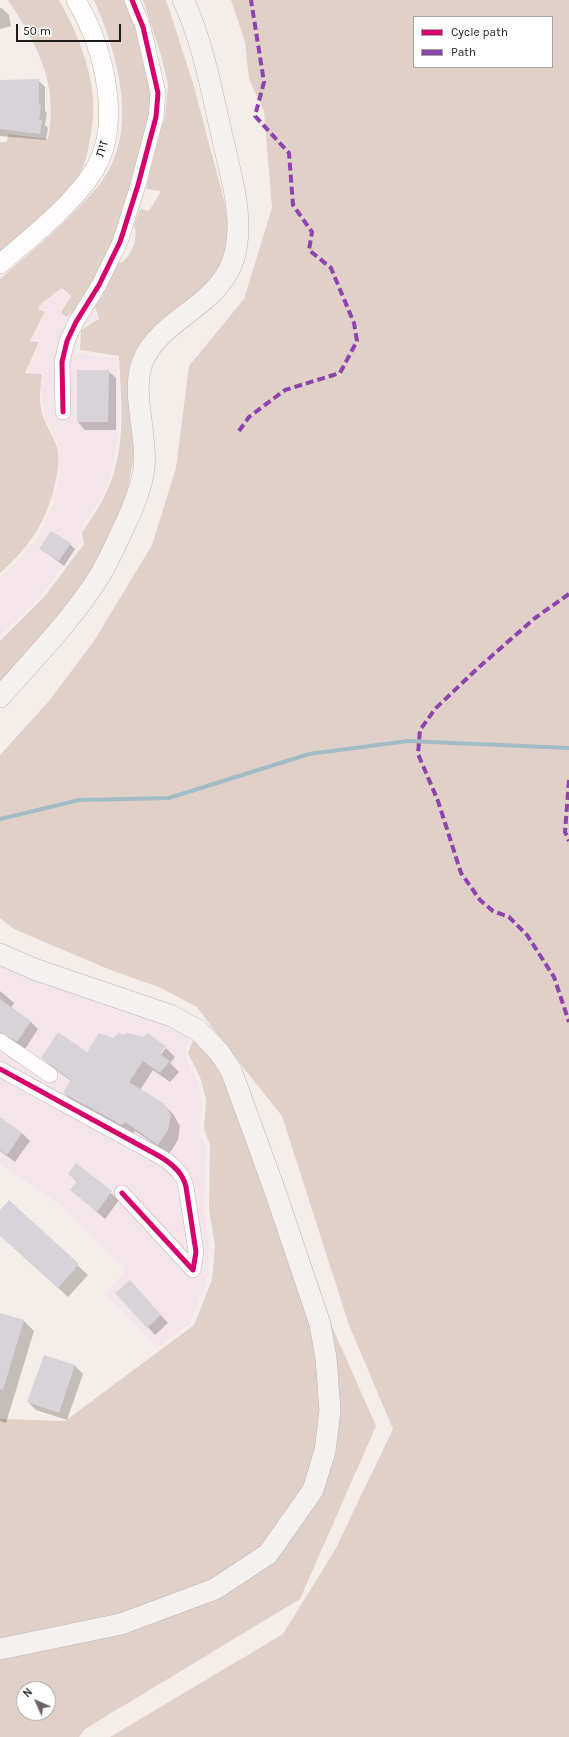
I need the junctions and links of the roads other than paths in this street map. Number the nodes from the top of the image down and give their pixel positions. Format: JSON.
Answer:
{"nodes":[{"id":1,"x":76,"y":0,"type":"edge"},
{"id":2,"x":132,"y":0,"type":"edge"},
{"id":3,"x":183,"y":0,"type":"edge"},
{"id":4,"x":0,"y":264,"type":"edge"},
{"id":5,"x":63,"y":412,"type":"dead end"},
{"id":6,"x":0,"y":697,"type":"edge"},
{"id":7,"x":0,"y":954,"type":"edge"},
{"id":8,"x":0,"y":1041,"type":"edge"},
{"id":9,"x":0,"y":1069,"type":"edge"},
{"id":10,"x":50,"y":1075,"type":"dead end"},
{"id":11,"x":122,"y":1193,"type":"dead end"},
{"id":12,"x":0,"y":1649,"type":"edge"}],
"edges":[{"from":1,"to":4,"type":"street","name":"זית"},
{"from":2,"to":5,"type":"street"},
{"from":3,"to":6,"type":"main road"},
{"from":7,"to":12,"type":"main road"},
{"from":8,"to":10,"type":"street"},
{"from":9,"to":11,"type":"street"}]}
